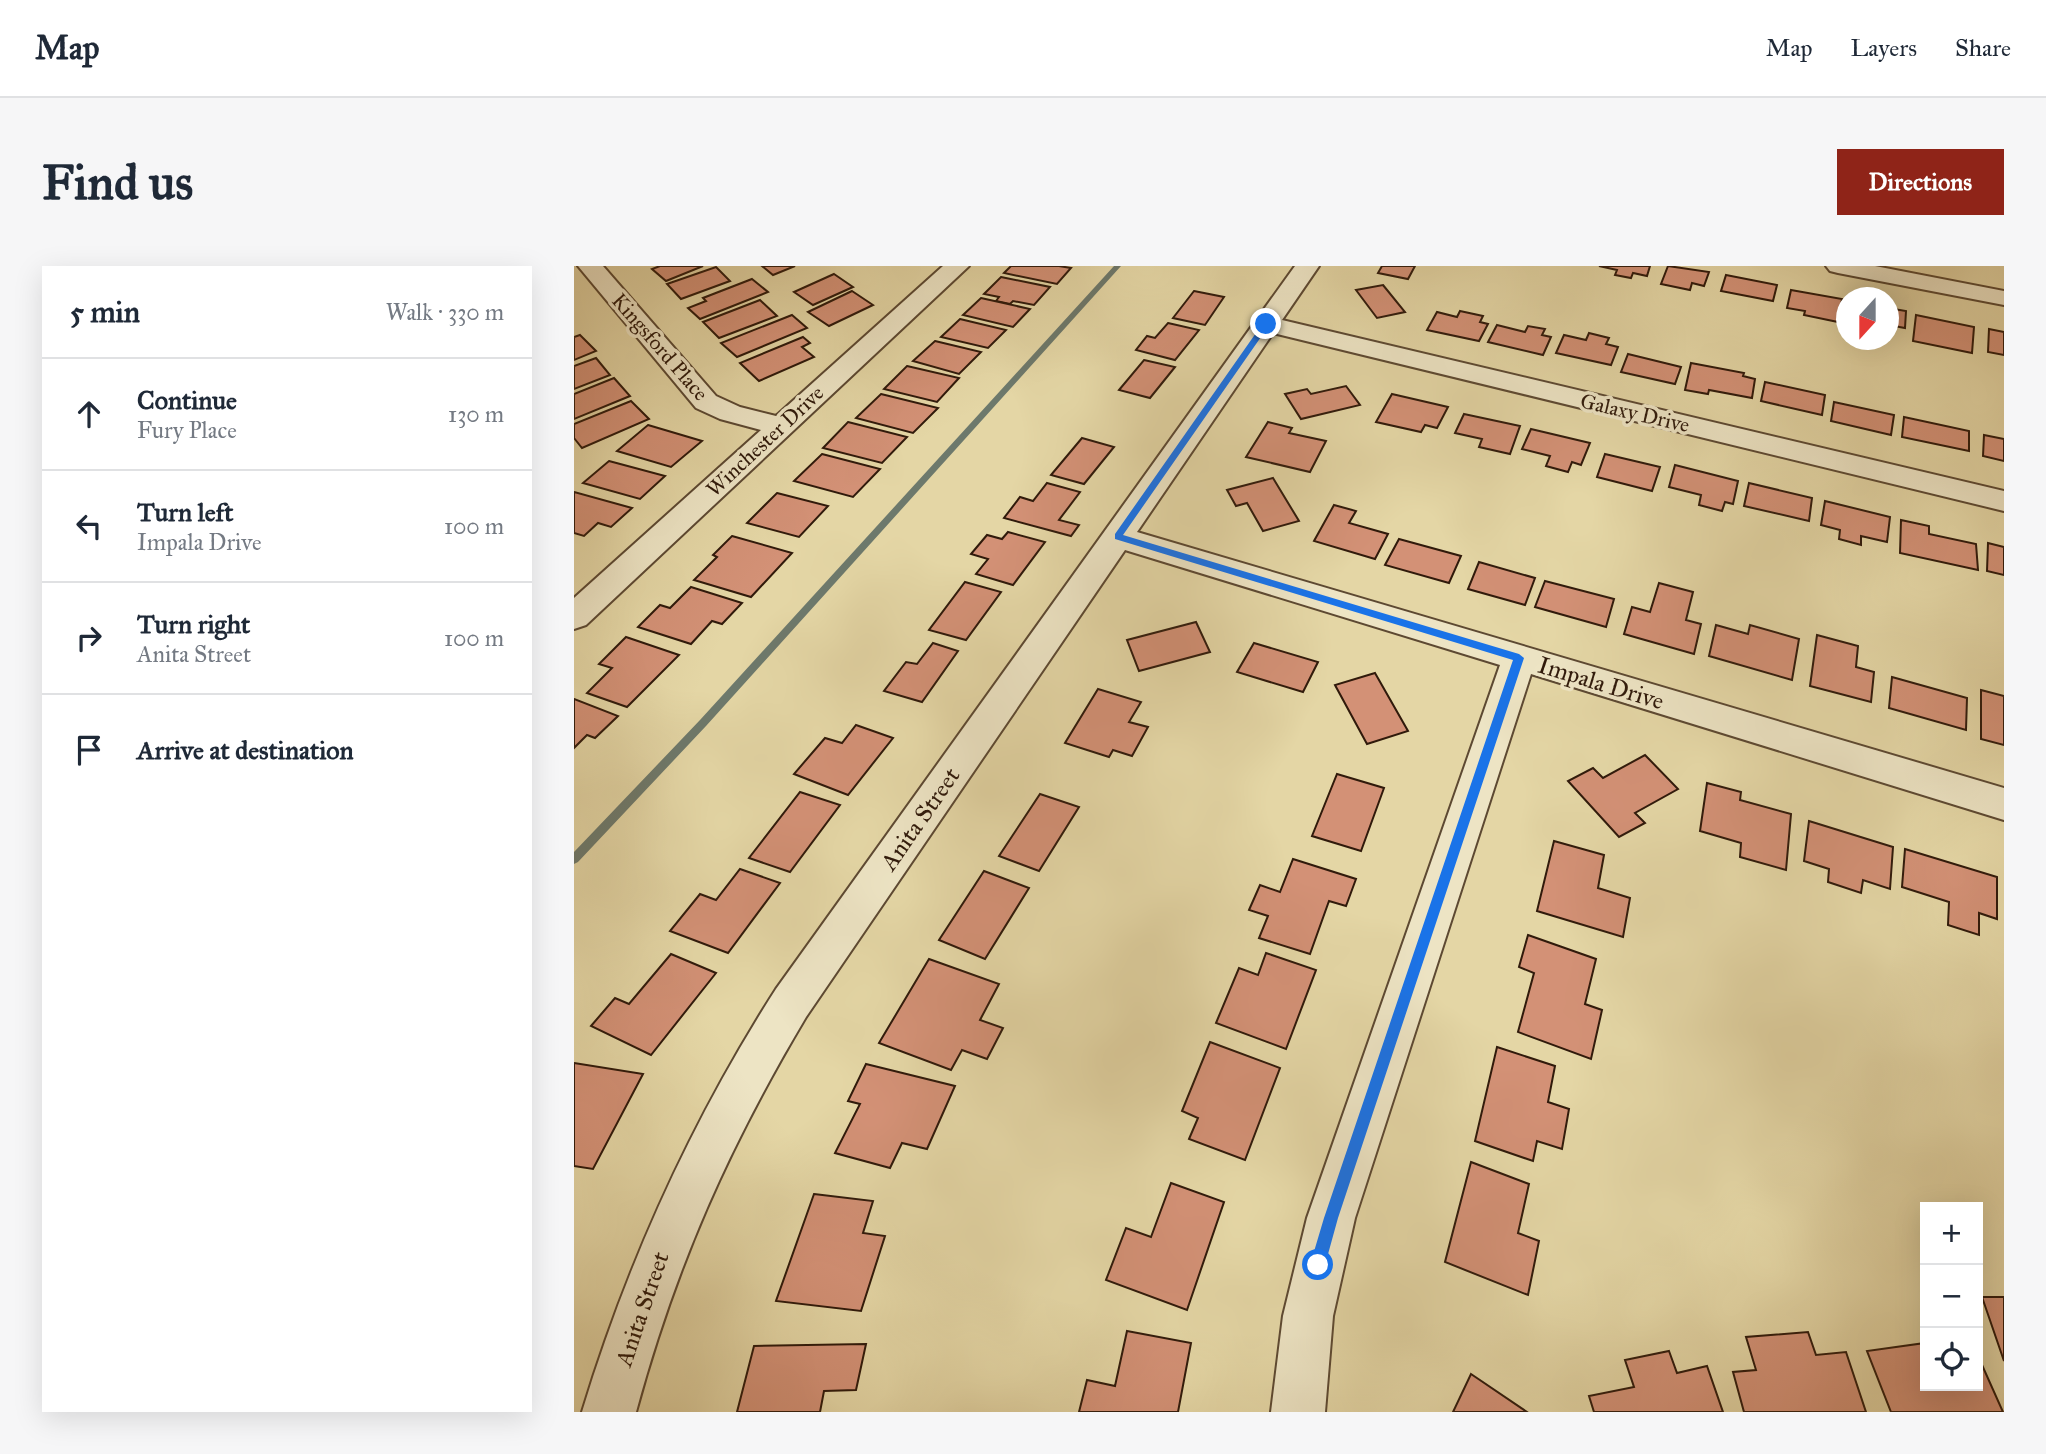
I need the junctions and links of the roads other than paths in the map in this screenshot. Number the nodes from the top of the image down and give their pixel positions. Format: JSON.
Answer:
{"nodes":[{"id":1,"x":590,"y":266,"type":"edge"},
{"id":2,"x":954,"y":266,"type":"edge"},
{"id":3,"x":1307,"y":266,"type":"edge"},
{"id":4,"x":1838,"y":266,"type":"edge"},
{"id":5,"x":2004,"y":298,"type":"edge"},
{"id":6,"x":1266,"y":324,"type":"junction"},
{"id":7,"x":780,"y":426,"type":"junction"},
{"id":8,"x":2004,"y":501,"type":"edge"},
{"id":9,"x":1118,"y":537,"type":"junction"},
{"id":10,"x":574,"y":617,"type":"edge"},
{"id":11,"x":1519,"y":658,"type":"junction"},
{"id":12,"x":2004,"y":804,"type":"edge"},
{"id":13,"x":609,"y":1412,"type":"edge"},
{"id":14,"x":1298,"y":1412,"type":"edge"}],
"edges":[{"from":1,"to":7,"type":"street","name":"Kingsford Place"},
{"from":2,"to":7,"type":"street","name":"Winchester Drive"},
{"from":3,"to":6,"type":"street","name":"Anita Street"},
{"from":4,"to":5,"type":"street"},
{"from":6,"to":8,"type":"street","name":"Galaxy Drive"},
{"from":6,"to":9,"type":"street","name":"Anita Street"},
{"from":7,"to":10,"type":"street","name":"Winchester Drive"},
{"from":9,"to":11,"type":"street","name":"Impala Drive"},
{"from":9,"to":13,"type":"street","name":"Anita Street"},
{"from":11,"to":12,"type":"street","name":"Impala Drive"},
{"from":11,"to":14,"type":"street"}]}
